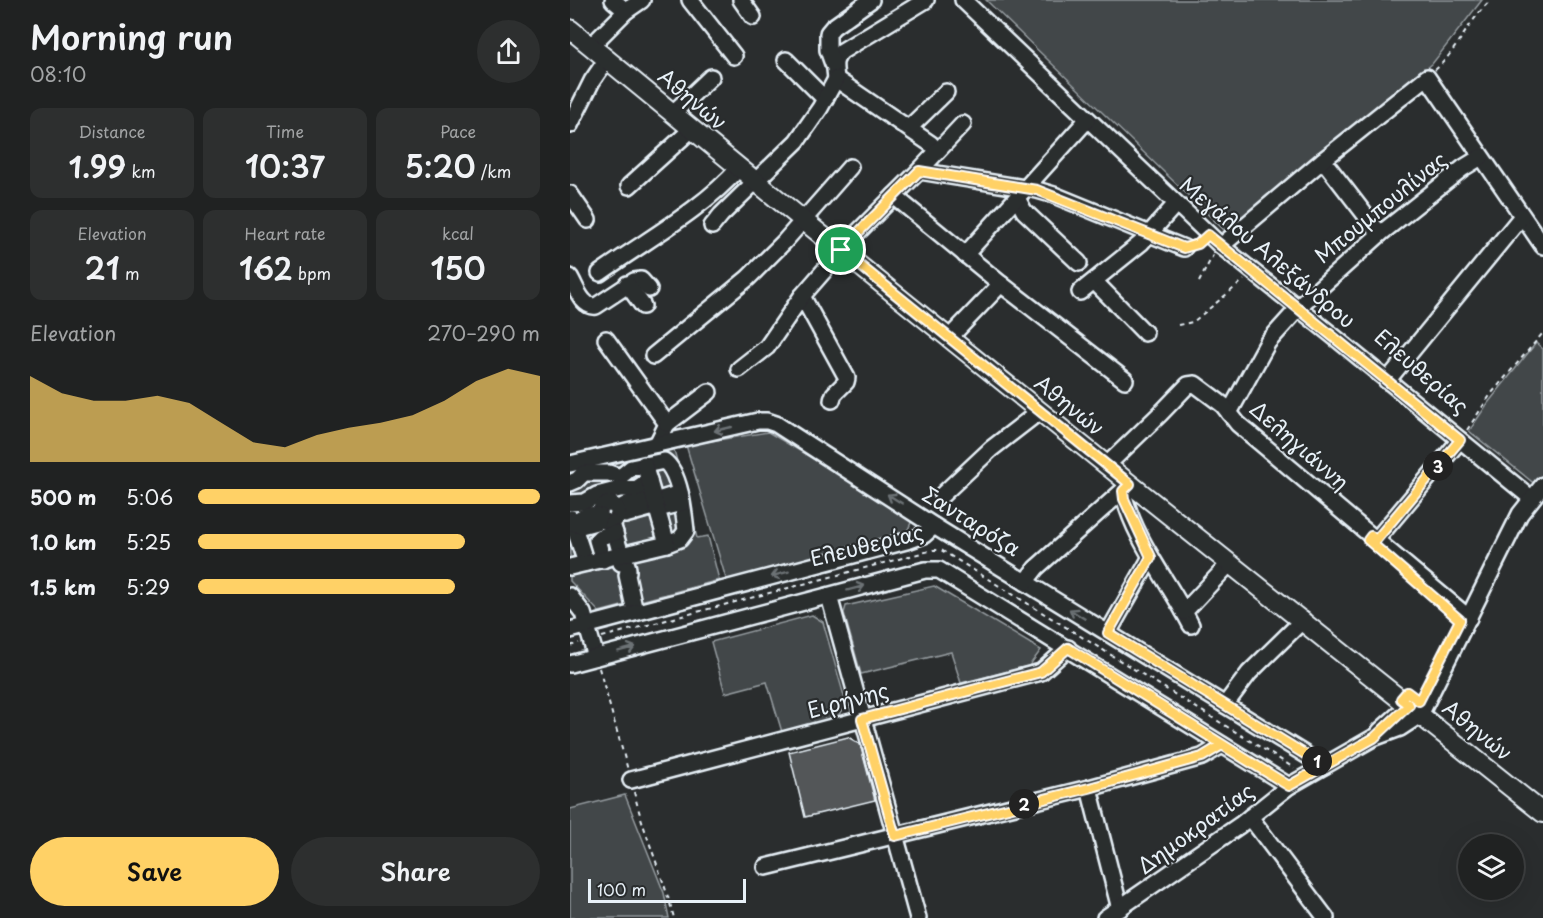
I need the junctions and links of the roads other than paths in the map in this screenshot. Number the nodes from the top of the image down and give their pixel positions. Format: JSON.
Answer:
{"nodes":[{"id":1,"x":613,"y":0,"type":"edge"},
{"id":2,"x":642,"y":0,"type":"edge"},
{"id":3,"x":690,"y":0,"type":"edge"},
{"id":4,"x":741,"y":0,"type":"edge"},
{"id":5,"x":871,"y":0,"type":"edge"},
{"id":6,"x":926,"y":0,"type":"edge"},
{"id":7,"x":963,"y":0,"type":"edge"},
{"id":8,"x":626,"y":11,"type":"junction"},
{"id":9,"x":753,"y":16,"type":"dead end"},
{"id":10,"x":570,"y":29,"type":"edge"},
{"id":11,"x":591,"y":46,"type":"junction"},
{"id":12,"x":734,"y":56,"type":"dead end"},
{"id":13,"x":608,"y":59,"type":"junction"},
{"id":14,"x":786,"y":60,"type":"dead end"},
{"id":15,"x":835,"y":72,"type":"junction"},
{"id":16,"x":711,"y":77,"type":"dead end"},
{"id":17,"x":946,"y":93,"type":"dead end"},
{"id":18,"x":825,"y":99,"type":"junction"},
{"id":19,"x":673,"y":113,"type":"junction"},
{"id":20,"x":1087,"y":120,"type":"junction"},
{"id":21,"x":570,"y":124,"type":"edge"},
{"id":22,"x":963,"y":124,"type":"dead end"},
{"id":23,"x":909,"y":128,"type":"junction"},
{"id":24,"x":692,"y":129,"type":"junction"},
{"id":25,"x":932,"y":144,"type":"dead end"},
{"id":26,"x":1481,"y":157,"type":"junction"},
{"id":27,"x":1323,"y":160,"type":"junction"},
{"id":28,"x":924,"y":166,"type":"junction"},
{"id":29,"x":850,"y":167,"type":"dead end"},
{"id":30,"x":739,"y":168,"type":"junction"},
{"id":31,"x":755,"y":181,"type":"junction"},
{"id":32,"x":629,"y":186,"type":"dead end"},
{"id":33,"x":892,"y":193,"type":"junction"},
{"id":34,"x":1021,"y":193,"type":"junction"},
{"id":35,"x":570,"y":194,"type":"edge"},
{"id":36,"x":1175,"y":205,"type":"junction"},
{"id":37,"x":1522,"y":216,"type":"junction"},
{"id":38,"x":588,"y":220,"type":"dead end"},
{"id":39,"x":803,"y":220,"type":"junction"},
{"id":40,"x":712,"y":226,"type":"dead end"},
{"id":41,"x":1151,"y":234,"type":"junction"},
{"id":42,"x":1380,"y":234,"type":"junction"},
{"id":43,"x":1221,"y":246,"type":"junction"},
{"id":44,"x":1543,"y":246,"type":"edge"},
{"id":45,"x":1184,"y":248,"type":"dead end"},
{"id":46,"x":841,"y":250,"type":"junction"},
{"id":47,"x":965,"y":255,"type":"junction"},
{"id":48,"x":615,"y":262,"type":"junction"},
{"id":49,"x":1079,"y":263,"type":"dead end"},
{"id":50,"x":600,"y":273,"type":"dead end"},
{"id":51,"x":570,"y":277,"type":"edge"},
{"id":52,"x":1095,"y":282,"type":"junction"},
{"id":53,"x":629,"y":283,"type":"junction"},
{"id":54,"x":1001,"y":284,"type":"junction"},
{"id":55,"x":650,"y":289,"type":"dead end"},
{"id":56,"x":1080,"y":292,"type":"dead end"},
{"id":57,"x":802,"y":296,"type":"junction"},
{"id":58,"x":643,"y":306,"type":"dead end"},
{"id":59,"x":1298,"y":308,"type":"junction"},
{"id":60,"x":1145,"y":333,"type":"dead end"},
{"id":61,"x":950,"y":337,"type":"junction"},
{"id":62,"x":606,"y":339,"type":"dead end"},
{"id":63,"x":653,"y":356,"type":"dead end"},
{"id":64,"x":740,"y":369,"type":"dead end"},
{"id":65,"x":1125,"y":380,"type":"dead end"},
{"id":66,"x":1387,"y":381,"type":"junction"},
{"id":67,"x":709,"y":392,"type":"dead end"},
{"id":68,"x":831,"y":400,"type":"dead end"},
{"id":69,"x":1040,"y":411,"type":"junction"},
{"id":70,"x":1229,"y":413,"type":"junction"},
{"id":71,"x":668,"y":424,"type":"junction"},
{"id":72,"x":1460,"y":440,"type":"junction"},
{"id":73,"x":657,"y":444,"type":"junction"},
{"id":74,"x":570,"y":464,"type":"edge"},
{"id":75,"x":644,"y":464,"type":"junction"},
{"id":76,"x":1107,"y":465,"type":"junction"},
{"id":77,"x":649,"y":480,"type":"junction"},
{"id":78,"x":570,"y":483,"type":"edge"},
{"id":79,"x":1543,"y":485,"type":"edge"},
{"id":80,"x":1126,"y":487,"type":"junction"},
{"id":81,"x":942,"y":495,"type":"dead end"},
{"id":82,"x":681,"y":498,"type":"junction"},
{"id":83,"x":1531,"y":498,"type":"junction"},
{"id":84,"x":655,"y":501,"type":"junction"},
{"id":85,"x":570,"y":503,"type":"edge"},
{"id":86,"x":610,"y":513,"type":"junction"},
{"id":87,"x":571,"y":520,"type":"edge"},
{"id":88,"x":934,"y":526,"type":"junction"},
{"id":89,"x":1376,"y":540,"type":"junction"},
{"id":90,"x":667,"y":544,"type":"junction"},
{"id":91,"x":575,"y":547,"type":"edge"},
{"id":92,"x":621,"y":555,"type":"junction"},
{"id":93,"x":1151,"y":557,"type":"junction"},
{"id":94,"x":603,"y":560,"type":"junction"},
{"id":95,"x":586,"y":563,"type":"junction"},
{"id":96,"x":1230,"y":563,"type":"junction"},
{"id":97,"x":570,"y":567,"type":"edge"},
{"id":98,"x":1025,"y":582,"type":"junction"},
{"id":99,"x":570,"y":596,"type":"edge"},
{"id":100,"x":829,"y":596,"type":"junction"},
{"id":101,"x":635,"y":612,"type":"junction"},
{"id":102,"x":1469,"y":618,"type":"junction"},
{"id":103,"x":1303,"y":620,"type":"junction"},
{"id":104,"x":570,"y":630,"type":"edge"},
{"id":105,"x":589,"y":633,"type":"junction"},
{"id":106,"x":1108,"y":633,"type":"junction"},
{"id":107,"x":1068,"y":648,"type":"junction"},
{"id":108,"x":596,"y":657,"type":"junction"},
{"id":109,"x":570,"y":664,"type":"edge"},
{"id":110,"x":1225,"y":705,"type":"junction"},
{"id":111,"x":1414,"y":710,"type":"junction"},
{"id":112,"x":862,"y":719,"type":"junction"},
{"id":113,"x":1222,"y":745,"type":"junction"},
{"id":114,"x":1319,"y":763,"type":"junction"},
{"id":115,"x":632,"y":780,"type":"dead end"},
{"id":116,"x":1289,"y":786,"type":"junction"},
{"id":117,"x":1089,"y":788,"type":"junction"},
{"id":118,"x":1543,"y":813,"type":"edge"},
{"id":119,"x":1250,"y":817,"type":"junction"},
{"id":120,"x":895,"y":836,"type":"junction"},
{"id":121,"x":766,"y":867,"type":"dead end"},
{"id":122,"x":1120,"y":909,"type":"junction"},
{"id":123,"x":918,"y":918,"type":"edge"},
{"id":124,"x":1105,"y":918,"type":"edge"},
{"id":125,"x":1326,"y":918,"type":"edge"}],
"edges":[{"from":1,"to":8,"type":"street"},
{"from":2,"to":8,"type":"street"},
{"from":3,"to":12,"type":"street"},
{"from":4,"to":9,"type":"street"},
{"from":5,"to":15,"type":"street"},
{"from":6,"to":15,"type":"street"},
{"from":7,"to":20,"type":"street","name":"Μεγάλου Αλεξάνδρου"},
{"from":8,"to":11,"type":"street"},
{"from":10,"to":11,"type":"main road","name":"Αθηνών"},
{"from":11,"to":13,"type":"main road","name":"Αθηνών"},
{"from":13,"to":19,"type":"main road","name":"Αθηνών"},
{"from":13,"to":21,"type":"street"},
{"from":14,"to":18,"type":"street"},
{"from":15,"to":18,"type":"street"},
{"from":15,"to":23,"type":"street"},
{"from":16,"to":19,"type":"street"},
{"from":17,"to":23,"type":"street"},
{"from":18,"to":31,"type":"street"},
{"from":19,"to":24,"type":"main road","name":"Αθηνών"},
{"from":20,"to":34,"type":"street"},
{"from":20,"to":36,"type":"street","name":"Μεγάλου Αλεξάνδρου"},
{"from":22,"to":28,"type":"street"},
{"from":23,"to":25,"type":"street"},
{"from":24,"to":30,"type":"main road","name":"Αθηνών"},
{"from":24,"to":32,"type":"street"},
{"from":26,"to":27,"type":"street"},
{"from":26,"to":37,"type":"street"},
{"from":26,"to":42,"type":"street","name":"Μπουμπουλίνας"},
{"from":27,"to":42,"type":"street"},
{"from":27,"to":43,"type":"street"},
{"from":28,"to":33,"type":"street"},
{"from":28,"to":34,"type":"street"},
{"from":29,"to":39,"type":"street"},
{"from":30,"to":31,"type":"main road","name":"Αθηνών"},
{"from":30,"to":48,"type":"street"},
{"from":31,"to":39,"type":"main road","name":"Αθηνών"},
{"from":31,"to":40,"type":"street"},
{"from":33,"to":46,"type":"street"},
{"from":33,"to":47,"type":"street"},
{"from":34,"to":41,"type":"street"},
{"from":34,"to":47,"type":"street"},
{"from":34,"to":49,"type":"street"},
{"from":35,"to":38,"type":"street"},
{"from":36,"to":41,"type":"street"},
{"from":36,"to":43,"type":"street","name":"Μεγάλου Αλεξάνδρου"},
{"from":37,"to":44,"type":"street"},
{"from":37,"to":66,"type":"street"},
{"from":39,"to":46,"type":"main road","name":"Αθηνών"},
{"from":39,"to":63,"type":"street"},
{"from":41,"to":45,"type":"street"},
{"from":41,"to":52,"type":"street"},
{"from":42,"to":59,"type":"street","name":"Μπουμπουλίνας"},
{"from":43,"to":59,"type":"street","name":"Μεγάλου Αλεξάνδρου"},
{"from":46,"to":57,"type":"street"},
{"from":46,"to":61,"type":"main road","name":"Αθηνών"},
{"from":47,"to":54,"type":"street"},
{"from":48,"to":50,"type":"street"},
{"from":48,"to":53,"type":"street"},
{"from":51,"to":53,"type":"street"},
{"from":52,"to":56,"type":"street"},
{"from":52,"to":60,"type":"street"},
{"from":53,"to":55,"type":"street"},
{"from":53,"to":58,"type":"street"},
{"from":54,"to":61,"type":"street"},
{"from":54,"to":65,"type":"street"},
{"from":57,"to":64,"type":"street"},
{"from":57,"to":68,"type":"street"},
{"from":59,"to":66,"type":"street","name":"Μεγάλου Αλεξάνδρου"},
{"from":59,"to":70,"type":"street","name":"Μπουμπουλίνας"},
{"from":61,"to":69,"type":"main road","name":"Αθηνών"},
{"from":62,"to":71,"type":"street"},
{"from":66,"to":72,"type":"street","name":"Μεγάλου Αλεξάνδρου"},
{"from":67,"to":71,"type":"street"},
{"from":69,"to":76,"type":"main road","name":"Αθηνών"},
{"from":69,"to":81,"type":"street"},
{"from":70,"to":76,"type":"street","name":"Δεληγιάννη"},
{"from":70,"to":89,"type":"street","name":"Δεληγιάννη"},
{"from":71,"to":73,"type":"street"},
{"from":72,"to":83,"type":"street","name":"Μεγάλου Αλεξάνδρου"},
{"from":72,"to":89,"type":"street"},
{"from":73,"to":74,"type":"street","name":"Σανταρόζα"},
{"from":88,"to":73,"type":"street","name":"Σανταρόζα","one_way":true},
{"from":75,"to":77,"type":"street"},
{"from":75,"to":78,"type":"street"},
{"from":75,"to":82,"type":"street"},
{"from":76,"to":80,"type":"main road","name":"Αθηνών"},
{"from":77,"to":84,"type":"street"},
{"from":77,"to":86,"type":"street"},
{"from":79,"to":83,"type":"street"},
{"from":80,"to":93,"type":"street"},
{"from":80,"to":96,"type":"main road","name":"Αθηνών"},
{"from":80,"to":98,"type":"street"},
{"from":82,"to":84,"type":"street"},
{"from":82,"to":90,"type":"street"},
{"from":83,"to":102,"type":"street"},
{"from":84,"to":86,"type":"street"},
{"from":84,"to":90,"type":"street"},
{"from":85,"to":86,"type":"street"},
{"from":86,"to":87,"type":"street"},
{"from":86,"to":92,"type":"street"},
{"from":86,"to":94,"type":"street"},
{"from":87,"to":91,"type":"street"},
{"from":88,"to":98,"type":"street","name":"Σανταρόζα"},
{"from":88,"to":101,"type":"street","name":"Ελευθερίας","one_way":true},
{"from":89,"to":102,"type":"street","name":"Δεληγιάννη"},
{"from":90,"to":92,"type":"street"},
{"from":91,"to":95,"type":"street"},
{"from":92,"to":94,"type":"street"},
{"from":92,"to":101,"type":"street"},
{"from":93,"to":96,"type":"street"},
{"from":93,"to":106,"type":"street"},
{"from":94,"to":95,"type":"street"},
{"from":95,"to":97,"type":"street"},
{"from":96,"to":103,"type":"main road","name":"Αθηνών"},
{"from":106,"to":98,"type":"street","name":"Σανταρόζα","one_way":true},
{"from":99,"to":105,"type":"street"},
{"from":100,"to":107,"type":"street","name":"Ελευθερίας","one_way":true},
{"from":108,"to":100,"type":"street","name":"Ελευθερίας","one_way":true},
{"from":100,"to":112,"type":"street"},
{"from":101,"to":105,"type":"street","name":"Ελευθερίας"},
{"from":102,"to":111,"type":"street"},
{"from":103,"to":110,"type":"street"},
{"from":103,"to":111,"type":"main road","name":"Αθηνών"},
{"from":104,"to":105,"type":"street","name":"Ελευθερίας"},
{"from":105,"to":108,"type":"street"},
{"from":106,"to":110,"type":"street","name":"Σανταρόζα"},
{"from":107,"to":112,"type":"street","name":"Ειρήνης"},
{"from":107,"to":113,"type":"street","name":"Ελευθερίας"},
{"from":108,"to":109,"type":"street","name":"Ελευθερίας"},
{"from":110,"to":114,"type":"street","name":"Σανταρόζα"},
{"from":111,"to":114,"type":"street","name":"Δημοκρατίας"},
{"from":111,"to":118,"type":"main road","name":"Αθηνών"},
{"from":112,"to":115,"type":"street","name":"Ειρήνης"},
{"from":112,"to":120,"type":"street"},
{"from":113,"to":116,"type":"street","name":"Ελευθερίας"},
{"from":113,"to":117,"type":"street"},
{"from":114,"to":116,"type":"street","name":"Δημοκρατίας"},
{"from":116,"to":119,"type":"street","name":"Δημοκρατίας"},
{"from":117,"to":120,"type":"street"},
{"from":117,"to":122,"type":"street"},
{"from":119,"to":122,"type":"street","name":"Δημοκρατίας"},
{"from":119,"to":125,"type":"street"},
{"from":120,"to":121,"type":"street"},
{"from":120,"to":123,"type":"street"},
{"from":122,"to":124,"type":"street","name":"Δημοκρατίας"}]}
